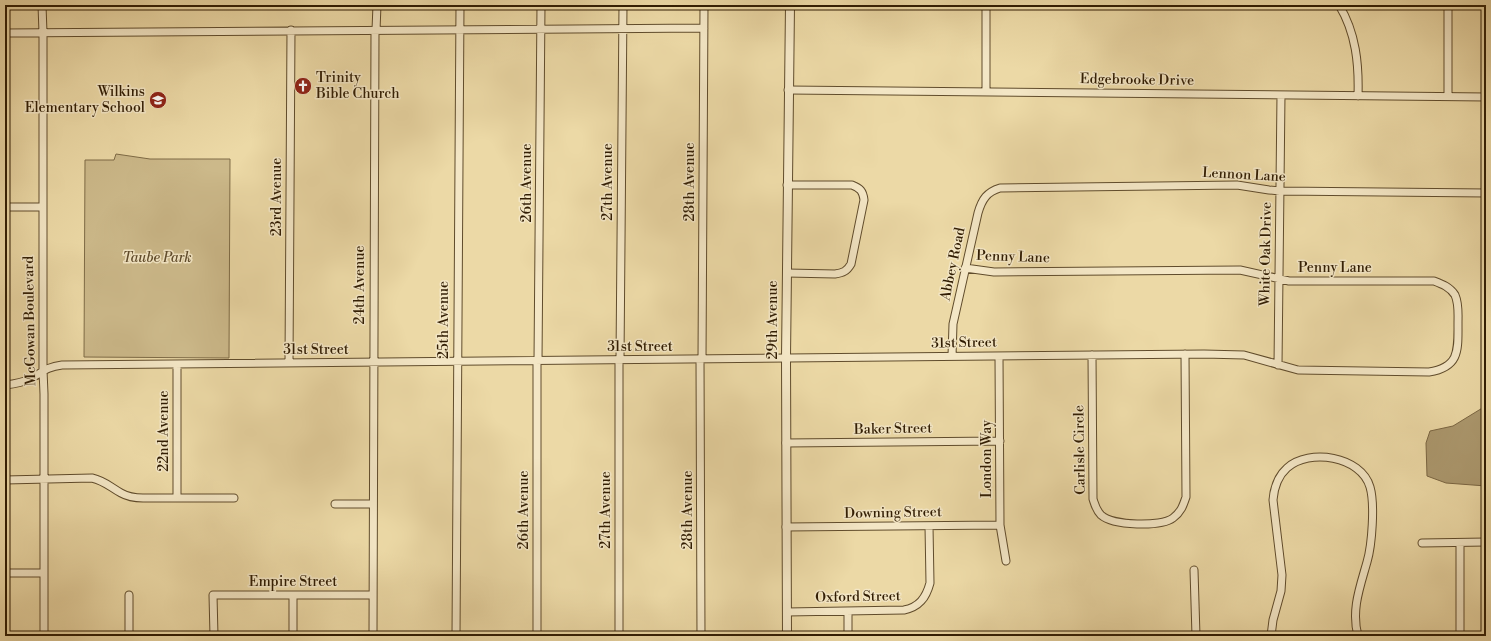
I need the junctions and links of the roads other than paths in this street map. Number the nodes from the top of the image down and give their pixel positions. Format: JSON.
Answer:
{"nodes":[{"id":1,"x":42,"y":5,"type":"edge"},
{"id":2,"x":377,"y":5,"type":"edge"},
{"id":3,"x":460,"y":5,"type":"edge"},
{"id":4,"x":541,"y":5,"type":"edge"},
{"id":5,"x":623,"y":5,"type":"edge"},
{"id":6,"x":704,"y":5,"type":"edge"},
{"id":7,"x":790,"y":5,"type":"edge"},
{"id":8,"x":986,"y":5,"type":"edge"},
{"id":9,"x":1339,"y":5,"type":"edge"},
{"id":10,"x":1448,"y":5,"type":"edge"},
{"id":11,"x":622,"y":28,"type":"junction"},
{"id":12,"x":704,"y":28,"type":"junction"},
{"id":13,"x":459,"y":29,"type":"junction"},
{"id":14,"x":541,"y":29,"type":"junction"},
{"id":15,"x":290,"y":30,"type":"junction"},
{"id":16,"x":376,"y":30,"type":"junction"},
{"id":17,"x":5,"y":33,"type":"edge"},
{"id":18,"x":43,"y":33,"type":"junction"},
{"id":19,"x":788,"y":90,"type":"junction"},
{"id":20,"x":986,"y":92,"type":"junction"},
{"id":21,"x":1281,"y":95,"type":"junction"},
{"id":22,"x":1358,"y":96,"type":"junction"},
{"id":23,"x":1448,"y":96,"type":"junction"},
{"id":24,"x":1486,"y":97,"type":"edge"},
{"id":25,"x":787,"y":185,"type":"junction"},
{"id":26,"x":1000,"y":188,"type":"joint"},
{"id":27,"x":1280,"y":191,"type":"junction"},
{"id":28,"x":1486,"y":193,"type":"edge"},
{"id":29,"x":5,"y":207,"type":"edge"},
{"id":30,"x":43,"y":207,"type":"junction"},
{"id":31,"x":965,"y":268,"type":"junction"},
{"id":32,"x":787,"y":273,"type":"junction"},
{"id":33,"x":1279,"y":279,"type":"junction"},
{"id":34,"x":1185,"y":354,"type":"junction"},
{"id":35,"x":1092,"y":355,"type":"junction"},
{"id":36,"x":952,"y":356,"type":"junction"},
{"id":37,"x":999,"y":356,"type":"junction"},
{"id":38,"x":786,"y":358,"type":"junction"},
{"id":39,"x":701,"y":359,"type":"junction"},
{"id":40,"x":619,"y":360,"type":"junction"},
{"id":41,"x":538,"y":361,"type":"junction"},
{"id":42,"x":373,"y":362,"type":"junction"},
{"id":43,"x":457,"y":362,"type":"junction"},
{"id":44,"x":288,"y":363,"type":"junction"},
{"id":45,"x":177,"y":364,"type":"junction"},
{"id":46,"x":1278,"y":365,"type":"junction"},
{"id":47,"x":42,"y":370,"type":"junction"},
{"id":48,"x":5,"y":385,"type":"edge"},
{"id":49,"x":1000,"y":441,"type":"junction"},
{"id":50,"x":786,"y":443,"type":"junction"},
{"id":51,"x":5,"y":480,"type":"edge"},
{"id":52,"x":44,"y":480,"type":"junction"},
{"id":53,"x":178,"y":498,"type":"junction"},
{"id":54,"x":234,"y":498,"type":"dead end"},
{"id":55,"x":335,"y":504,"type":"dead end"},
{"id":56,"x":373,"y":504,"type":"junction"},
{"id":57,"x":1000,"y":525,"type":"junction"},
{"id":58,"x":929,"y":526,"type":"junction"},
{"id":59,"x":786,"y":527,"type":"junction"},
{"id":60,"x":1422,"y":542,"type":"dead end"},
{"id":61,"x":1486,"y":542,"type":"edge"},
{"id":62,"x":1460,"y":543,"type":"junction"},
{"id":63,"x":1006,"y":561,"type":"dead end"},
{"id":64,"x":1194,"y":570,"type":"dead end"},
{"id":65,"x":5,"y":573,"type":"edge"},
{"id":66,"x":44,"y":573,"type":"junction"},
{"id":67,"x":129,"y":595,"type":"dead end"},
{"id":68,"x":293,"y":595,"type":"junction"},
{"id":69,"x":373,"y":595,"type":"junction"},
{"id":70,"x":848,"y":611,"type":"junction"},
{"id":71,"x":787,"y":612,"type":"junction"},
{"id":72,"x":44,"y":636,"type":"edge"},
{"id":73,"x":129,"y":636,"type":"edge"},
{"id":74,"x":214,"y":636,"type":"edge"},
{"id":75,"x":293,"y":636,"type":"edge"},
{"id":76,"x":373,"y":636,"type":"edge"},
{"id":77,"x":456,"y":636,"type":"edge"},
{"id":78,"x":537,"y":636,"type":"edge"},
{"id":79,"x":619,"y":636,"type":"edge"},
{"id":80,"x":701,"y":636,"type":"edge"},
{"id":81,"x":787,"y":636,"type":"edge"},
{"id":82,"x":848,"y":636,"type":"edge"},
{"id":83,"x":1196,"y":636,"type":"edge"},
{"id":84,"x":1271,"y":636,"type":"edge"},
{"id":85,"x":1358,"y":636,"type":"edge"},
{"id":86,"x":1460,"y":636,"type":"edge"}],
"edges":[{"from":1,"to":18,"type":"street","name":"McGowan Boulevard"},
{"from":2,"to":16,"type":"street","name":"24th Avenue"},
{"from":3,"to":13,"type":"street","name":"25th Avenue"},
{"from":4,"to":14,"type":"street","name":"26th Avenue"},
{"from":5,"to":11,"type":"street","name":"27th Avenue"},
{"from":6,"to":12,"type":"street","name":"28th Avenue"},
{"from":7,"to":19,"type":"street","name":"29th Avenue"},
{"from":8,"to":20,"type":"street"},
{"from":9,"to":22,"type":"street"},
{"from":10,"to":23,"type":"street"},
{"from":11,"to":12,"type":"street"},
{"from":11,"to":14,"type":"street"},
{"from":11,"to":40,"type":"street","name":"27th Avenue"},
{"from":12,"to":39,"type":"street","name":"28th Avenue"},
{"from":13,"to":14,"type":"street"},
{"from":13,"to":16,"type":"street"},
{"from":13,"to":43,"type":"street","name":"25th Avenue"},
{"from":14,"to":41,"type":"street","name":"26th Avenue"},
{"from":15,"to":16,"type":"street"},
{"from":15,"to":18,"type":"street"},
{"from":15,"to":44,"type":"street","name":"23rd Avenue"},
{"from":16,"to":42,"type":"street","name":"24th Avenue"},
{"from":17,"to":18,"type":"street"},
{"from":18,"to":30,"type":"street","name":"McGowan Boulevard"},
{"from":19,"to":20,"type":"street","name":"Edgebrooke Drive"},
{"from":19,"to":25,"type":"street","name":"29th Avenue"},
{"from":20,"to":21,"type":"street","name":"Edgebrooke Drive"},
{"from":21,"to":22,"type":"street","name":"Edgebrooke Drive"},
{"from":21,"to":27,"type":"street","name":"White Oak Drive"},
{"from":22,"to":23,"type":"street","name":"Edgebrooke Drive"},
{"from":23,"to":24,"type":"street","name":"Edgebrooke Drive"},
{"from":25,"to":32,"type":"street","name":"29th Avenue"},
{"from":25,"to":32,"type":"street"},
{"from":26,"to":27,"type":"street","name":"Lennon Lane"},
{"from":26,"to":31,"type":"street","name":"Abbey Road"},
{"from":27,"to":28,"type":"street","name":"Lennon Lane"},
{"from":27,"to":33,"type":"street","name":"White Oak Drive"},
{"from":29,"to":30,"type":"street"},
{"from":30,"to":47,"type":"street","name":"McGowan Boulevard"},
{"from":31,"to":33,"type":"street","name":"Penny Lane"},
{"from":31,"to":36,"type":"street","name":"Abbey Road"},
{"from":32,"to":38,"type":"street","name":"29th Avenue"},
{"from":33,"to":46,"type":"street","name":"White Oak Drive"},
{"from":33,"to":46,"type":"street","name":"Penny Lane"},
{"from":34,"to":35,"type":"street","name":"31st Street"},
{"from":34,"to":35,"type":"street","name":"Carlisle Circle"},
{"from":34,"to":46,"type":"street","name":"31st Street"},
{"from":35,"to":37,"type":"street","name":"31st Street"},
{"from":36,"to":37,"type":"street","name":"31st Street"},
{"from":36,"to":38,"type":"street","name":"31st Street"},
{"from":37,"to":49,"type":"street","name":"London Way"},
{"from":38,"to":39,"type":"street","name":"31st Street"},
{"from":38,"to":50,"type":"street","name":"29th Avenue"},
{"from":39,"to":40,"type":"street","name":"31st Street"},
{"from":39,"to":80,"type":"street","name":"28th Avenue"},
{"from":40,"to":41,"type":"street","name":"31st Street"},
{"from":40,"to":79,"type":"street","name":"27th Avenue"},
{"from":41,"to":43,"type":"street","name":"31st Street"},
{"from":41,"to":78,"type":"street","name":"26th Avenue"},
{"from":42,"to":43,"type":"street","name":"31st Street"},
{"from":42,"to":44,"type":"street","name":"31st Street"},
{"from":42,"to":56,"type":"street","name":"24th Avenue"},
{"from":43,"to":77,"type":"street","name":"25th Avenue"},
{"from":44,"to":45,"type":"street","name":"31st Street"},
{"from":45,"to":47,"type":"street","name":"31st Street"},
{"from":45,"to":53,"type":"street","name":"22nd Avenue"},
{"from":47,"to":48,"type":"street","name":"31st Street"},
{"from":47,"to":52,"type":"street","name":"McGowan Boulevard"},
{"from":49,"to":50,"type":"street","name":"Baker Street"},
{"from":49,"to":57,"type":"street","name":"London Way"},
{"from":50,"to":59,"type":"street","name":"29th Avenue"},
{"from":51,"to":52,"type":"street"},
{"from":52,"to":53,"type":"street"},
{"from":52,"to":66,"type":"street","name":"McGowan Boulevard"},
{"from":53,"to":54,"type":"street"},
{"from":55,"to":56,"type":"street"},
{"from":56,"to":69,"type":"street","name":"24th Avenue"},
{"from":57,"to":58,"type":"street","name":"Downing Street"},
{"from":57,"to":63,"type":"street","name":"London Way"},
{"from":58,"to":59,"type":"street","name":"Downing Street"},
{"from":58,"to":70,"type":"street","name":"Oxford Street"},
{"from":59,"to":71,"type":"street","name":"29th Avenue"},
{"from":60,"to":62,"type":"street"},
{"from":61,"to":62,"type":"street"},
{"from":62,"to":86,"type":"street"},
{"from":64,"to":83,"type":"street"},
{"from":65,"to":66,"type":"street"},
{"from":66,"to":72,"type":"street","name":"McGowan Boulevard"},
{"from":67,"to":73,"type":"street"},
{"from":68,"to":69,"type":"street","name":"Empire Street"},
{"from":68,"to":74,"type":"street","name":"Empire Street"},
{"from":68,"to":75,"type":"street"},
{"from":69,"to":76,"type":"street","name":"24th Avenue"},
{"from":70,"to":71,"type":"street","name":"Oxford Street"},
{"from":70,"to":82,"type":"street"},
{"from":71,"to":81,"type":"street","name":"29th Avenue"},
{"from":84,"to":85,"type":"street"}]}
